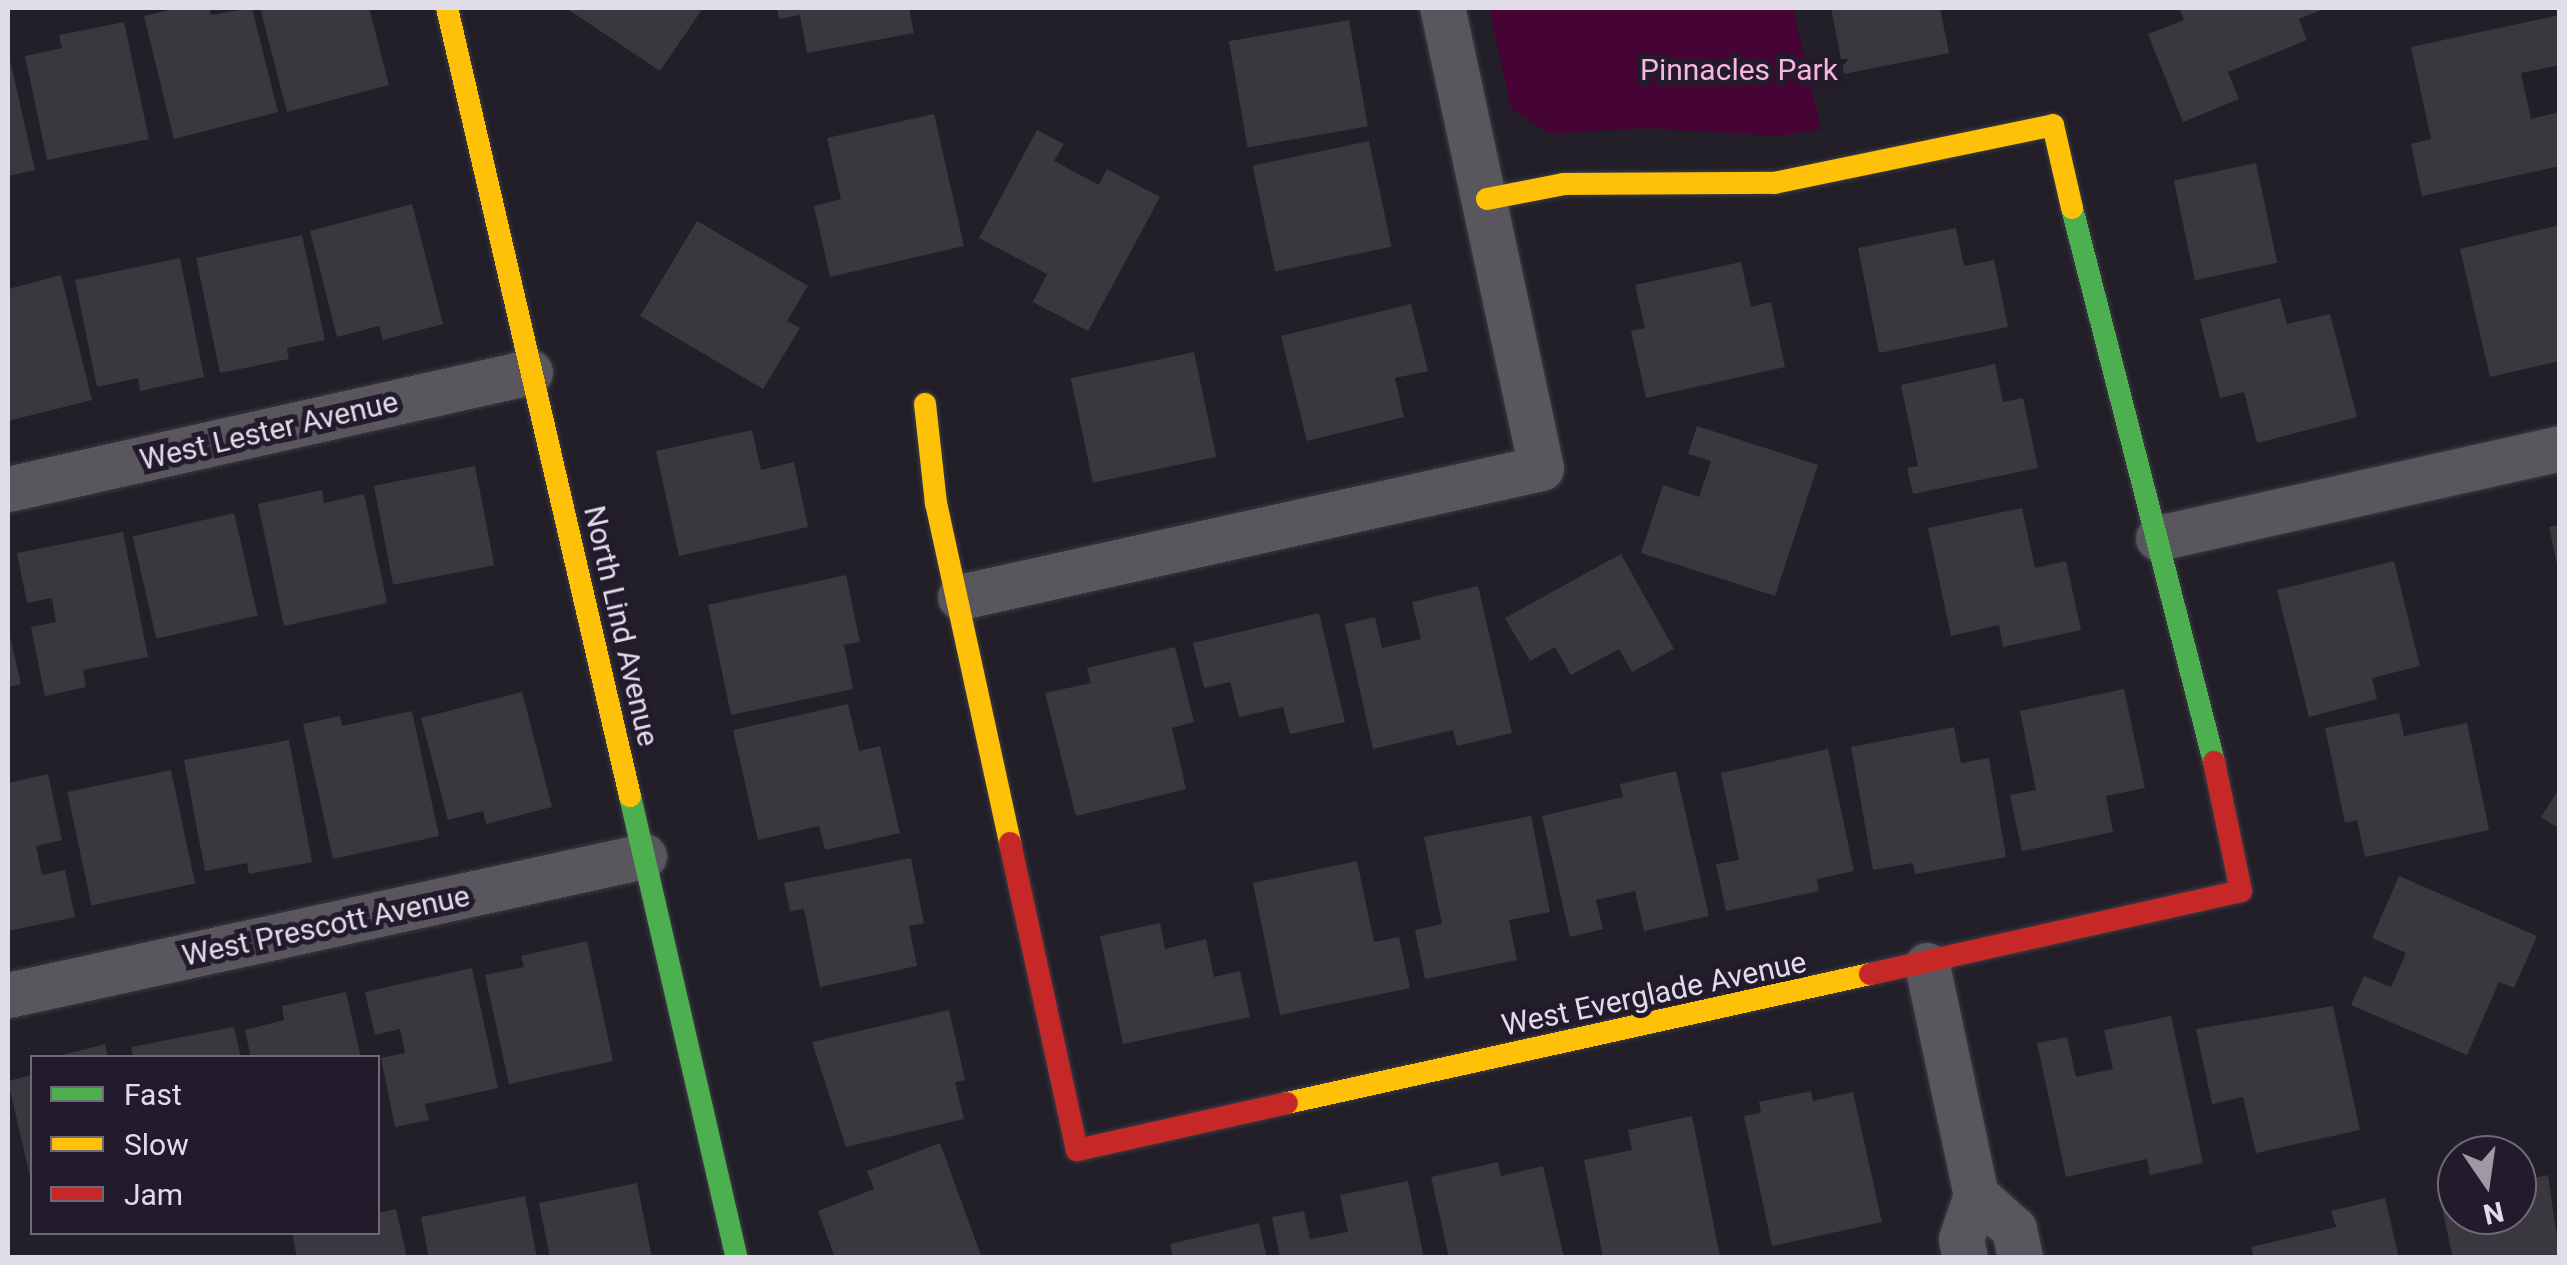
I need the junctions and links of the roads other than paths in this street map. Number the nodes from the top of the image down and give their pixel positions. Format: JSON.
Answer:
{"nodes":[{"id":1,"x":447,"y":8,"type":"edge"},
{"id":2,"x":1442,"y":8,"type":"edge"},
{"id":3,"x":1487,"y":198,"type":"junction"},
{"id":4,"x":530,"y":372,"type":"junction"},
{"id":5,"x":925,"y":404,"type":"dead end"},
{"id":6,"x":2560,"y":448,"type":"edge"},
{"id":7,"x":8,"y":490,"type":"edge"},
{"id":8,"x":2158,"y":538,"type":"junction"},
{"id":9,"x":960,"y":597,"type":"junction"},
{"id":10,"x":644,"y":856,"type":"junction"},
{"id":11,"x":1927,"y":966,"type":"junction"},
{"id":12,"x":8,"y":996,"type":"edge"},
{"id":13,"x":1976,"y":1194,"type":"junction"},
{"id":14,"x":736,"y":1258,"type":"edge"},
{"id":15,"x":1965,"y":1258,"type":"edge"},
{"id":16,"x":2020,"y":1258,"type":"edge"}],
"edges":[{"from":1,"to":4,"type":"street","name":"North Lind Avenue"},
{"from":2,"to":3,"type":"street"},
{"from":3,"to":8,"type":"street"},
{"from":3,"to":9,"type":"street"},
{"from":4,"to":7,"type":"street","name":"West Lester Avenue"},
{"from":4,"to":10,"type":"street","name":"North Lind Avenue"},
{"from":5,"to":9,"type":"street"},
{"from":6,"to":8,"type":"street"},
{"from":8,"to":11,"type":"street","name":"West Everglade Avenue"},
{"from":9,"to":11,"type":"street","name":"West Everglade Avenue"},
{"from":10,"to":12,"type":"street","name":"West Prescott Avenue"},
{"from":10,"to":14,"type":"street","name":"North Lind Avenue"},
{"from":11,"to":13,"type":"street"},
{"from":13,"to":15,"type":"street"},
{"from":13,"to":16,"type":"street"}]}
